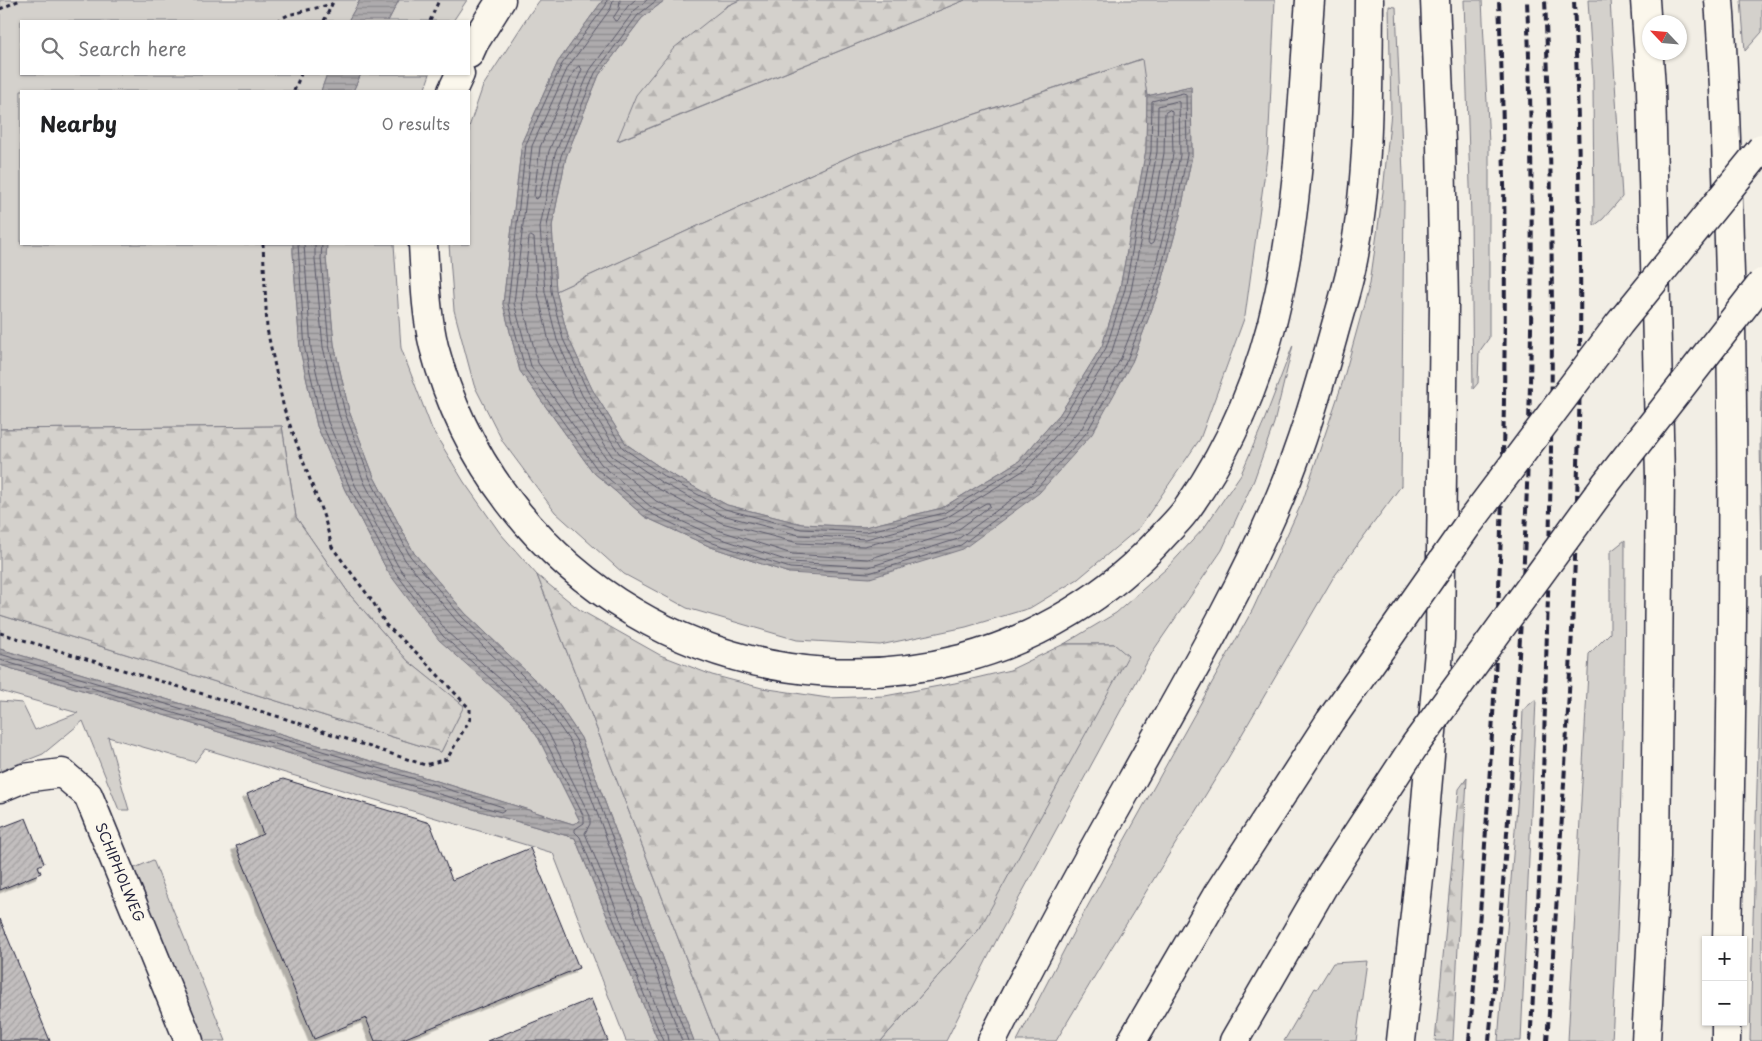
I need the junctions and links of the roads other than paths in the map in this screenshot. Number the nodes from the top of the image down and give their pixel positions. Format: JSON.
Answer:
{"nodes":[{"id":1,"x":501,"y":0,"type":"edge"},
{"id":2,"x":1310,"y":0,"type":"edge"},
{"id":3,"x":1369,"y":0,"type":"edge"},
{"id":4,"x":1435,"y":0,"type":"edge"},
{"id":5,"x":1645,"y":0,"type":"edge"},
{"id":6,"x":1719,"y":0,"type":"edge"},
{"id":7,"x":470,"y":52,"type":"edge"},
{"id":8,"x":460,"y":75,"type":"edge"},
{"id":9,"x":452,"y":90,"type":"edge"},
{"id":10,"x":1762,"y":148,"type":"edge"},
{"id":11,"x":423,"y":245,"type":"edge"},
{"id":12,"x":1762,"y":283,"type":"edge"},
{"id":13,"x":0,"y":788,"type":"edge"},
{"id":14,"x":1727,"y":936,"type":"edge"},
{"id":15,"x":1726,"y":1026,"type":"edge"},
{"id":16,"x":189,"y":1041,"type":"edge"},
{"id":17,"x":992,"y":1041,"type":"edge"},
{"id":18,"x":1132,"y":1041,"type":"edge"},
{"id":19,"x":1234,"y":1041,"type":"edge"},
{"id":20,"x":1401,"y":1041,"type":"edge"},
{"id":21,"x":1646,"y":1041,"type":"edge"},
{"id":22,"x":1726,"y":1041,"type":"edge"}],
"edges":[{"from":1,"to":7,"type":"main road"},
{"from":2,"to":11,"type":"main road"},
{"from":3,"to":17,"type":"main road"},
{"from":4,"to":20,"type":"main road"},
{"from":5,"to":21,"type":"main road"},
{"from":6,"to":14,"type":"main road"},
{"from":8,"to":9,"type":"main road"},
{"from":10,"to":18,"type":"main road","bridge":true},
{"from":12,"to":19,"type":"main road","bridge":true},
{"from":13,"to":16,"type":"main road","name":"SCHIPHOLWEG"},
{"from":15,"to":22,"type":"main road"}]}
